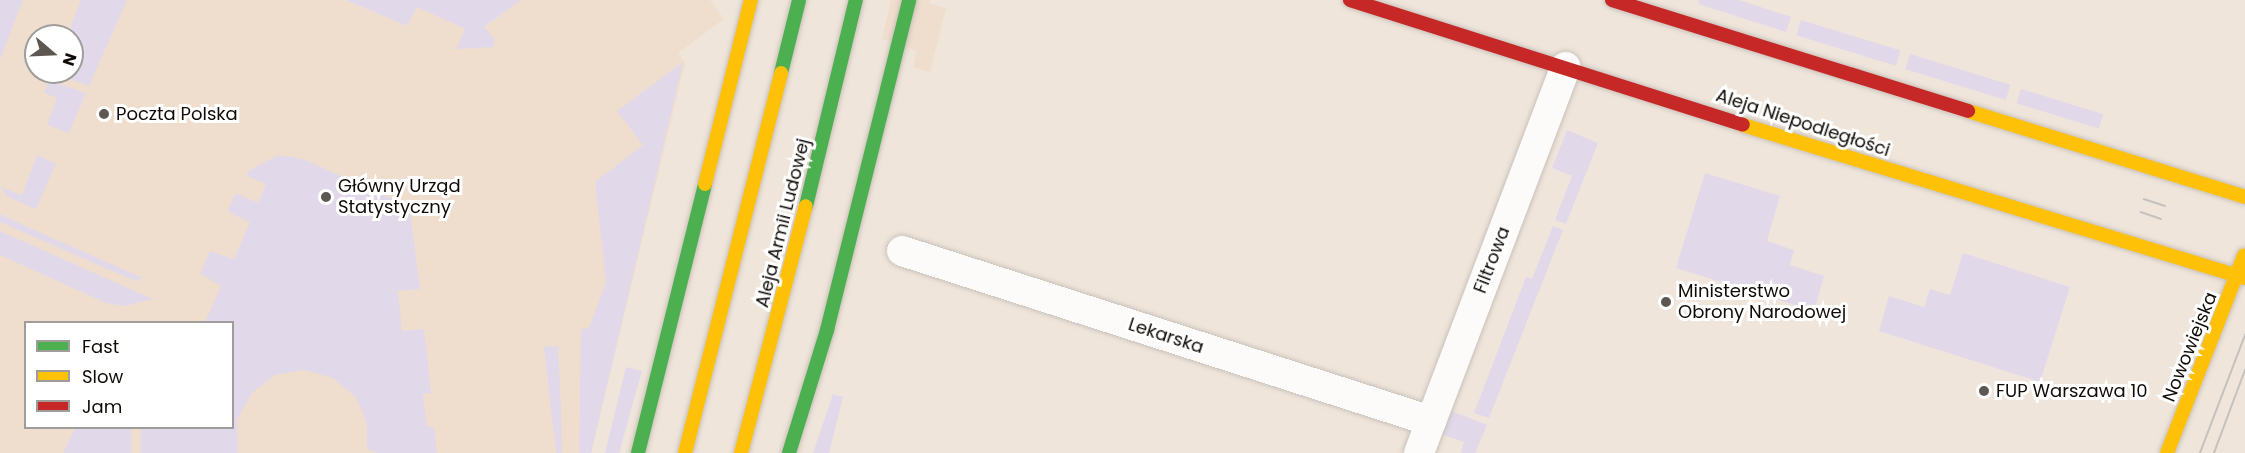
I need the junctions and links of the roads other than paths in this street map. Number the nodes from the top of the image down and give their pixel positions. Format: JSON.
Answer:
{"nodes":[{"id":1,"x":751,"y":0,"type":"edge"},
{"id":2,"x":799,"y":0,"type":"edge"},
{"id":3,"x":856,"y":0,"type":"edge"},
{"id":4,"x":909,"y":0,"type":"edge"},
{"id":5,"x":1350,"y":0,"type":"edge"},
{"id":6,"x":1612,"y":0,"type":"edge"},
{"id":7,"x":1650,"y":6,"type":"edge"},
{"id":8,"x":1566,"y":67,"type":"junction"},
{"id":9,"x":2245,"y":197,"type":"edge"},
{"id":10,"x":902,"y":251,"type":"dead end"},
{"id":11,"x":2245,"y":254,"type":"edge"},
{"id":12,"x":2241,"y":277,"type":"edge"},
{"id":13,"x":1431,"y":421,"type":"junction"},
{"id":14,"x":638,"y":453,"type":"edge"},
{"id":15,"x":685,"y":453,"type":"edge"},
{"id":16,"x":741,"y":453,"type":"edge"},
{"id":17,"x":789,"y":453,"type":"edge"},
{"id":18,"x":1419,"y":453,"type":"edge"},
{"id":19,"x":2167,"y":453,"type":"edge"}],
"edges":[{"from":1,"to":14,"type":"main road"},
{"from":2,"to":15,"type":"main road"},
{"from":3,"to":16,"type":"main road","name":"Aleja Armii Ludowej"},
{"from":4,"to":17,"type":"main road"},
{"from":5,"to":8,"type":"main road","name":"Aleja Niepodległości"},
{"from":6,"to":7,"type":"main road"},
{"from":7,"to":9,"type":"main road"},
{"from":8,"to":12,"type":"main road","name":"Aleja Niepodległości"},
{"from":8,"to":13,"type":"street","name":"Filtrowa"},
{"from":10,"to":13,"type":"street","name":"Lekarska"},
{"from":11,"to":12,"type":"main road","name":"Nowowiejska"},
{"from":12,"to":19,"type":"main road","name":"Nowowiejska"},
{"from":13,"to":18,"type":"street","name":"Filtrowa"}]}
